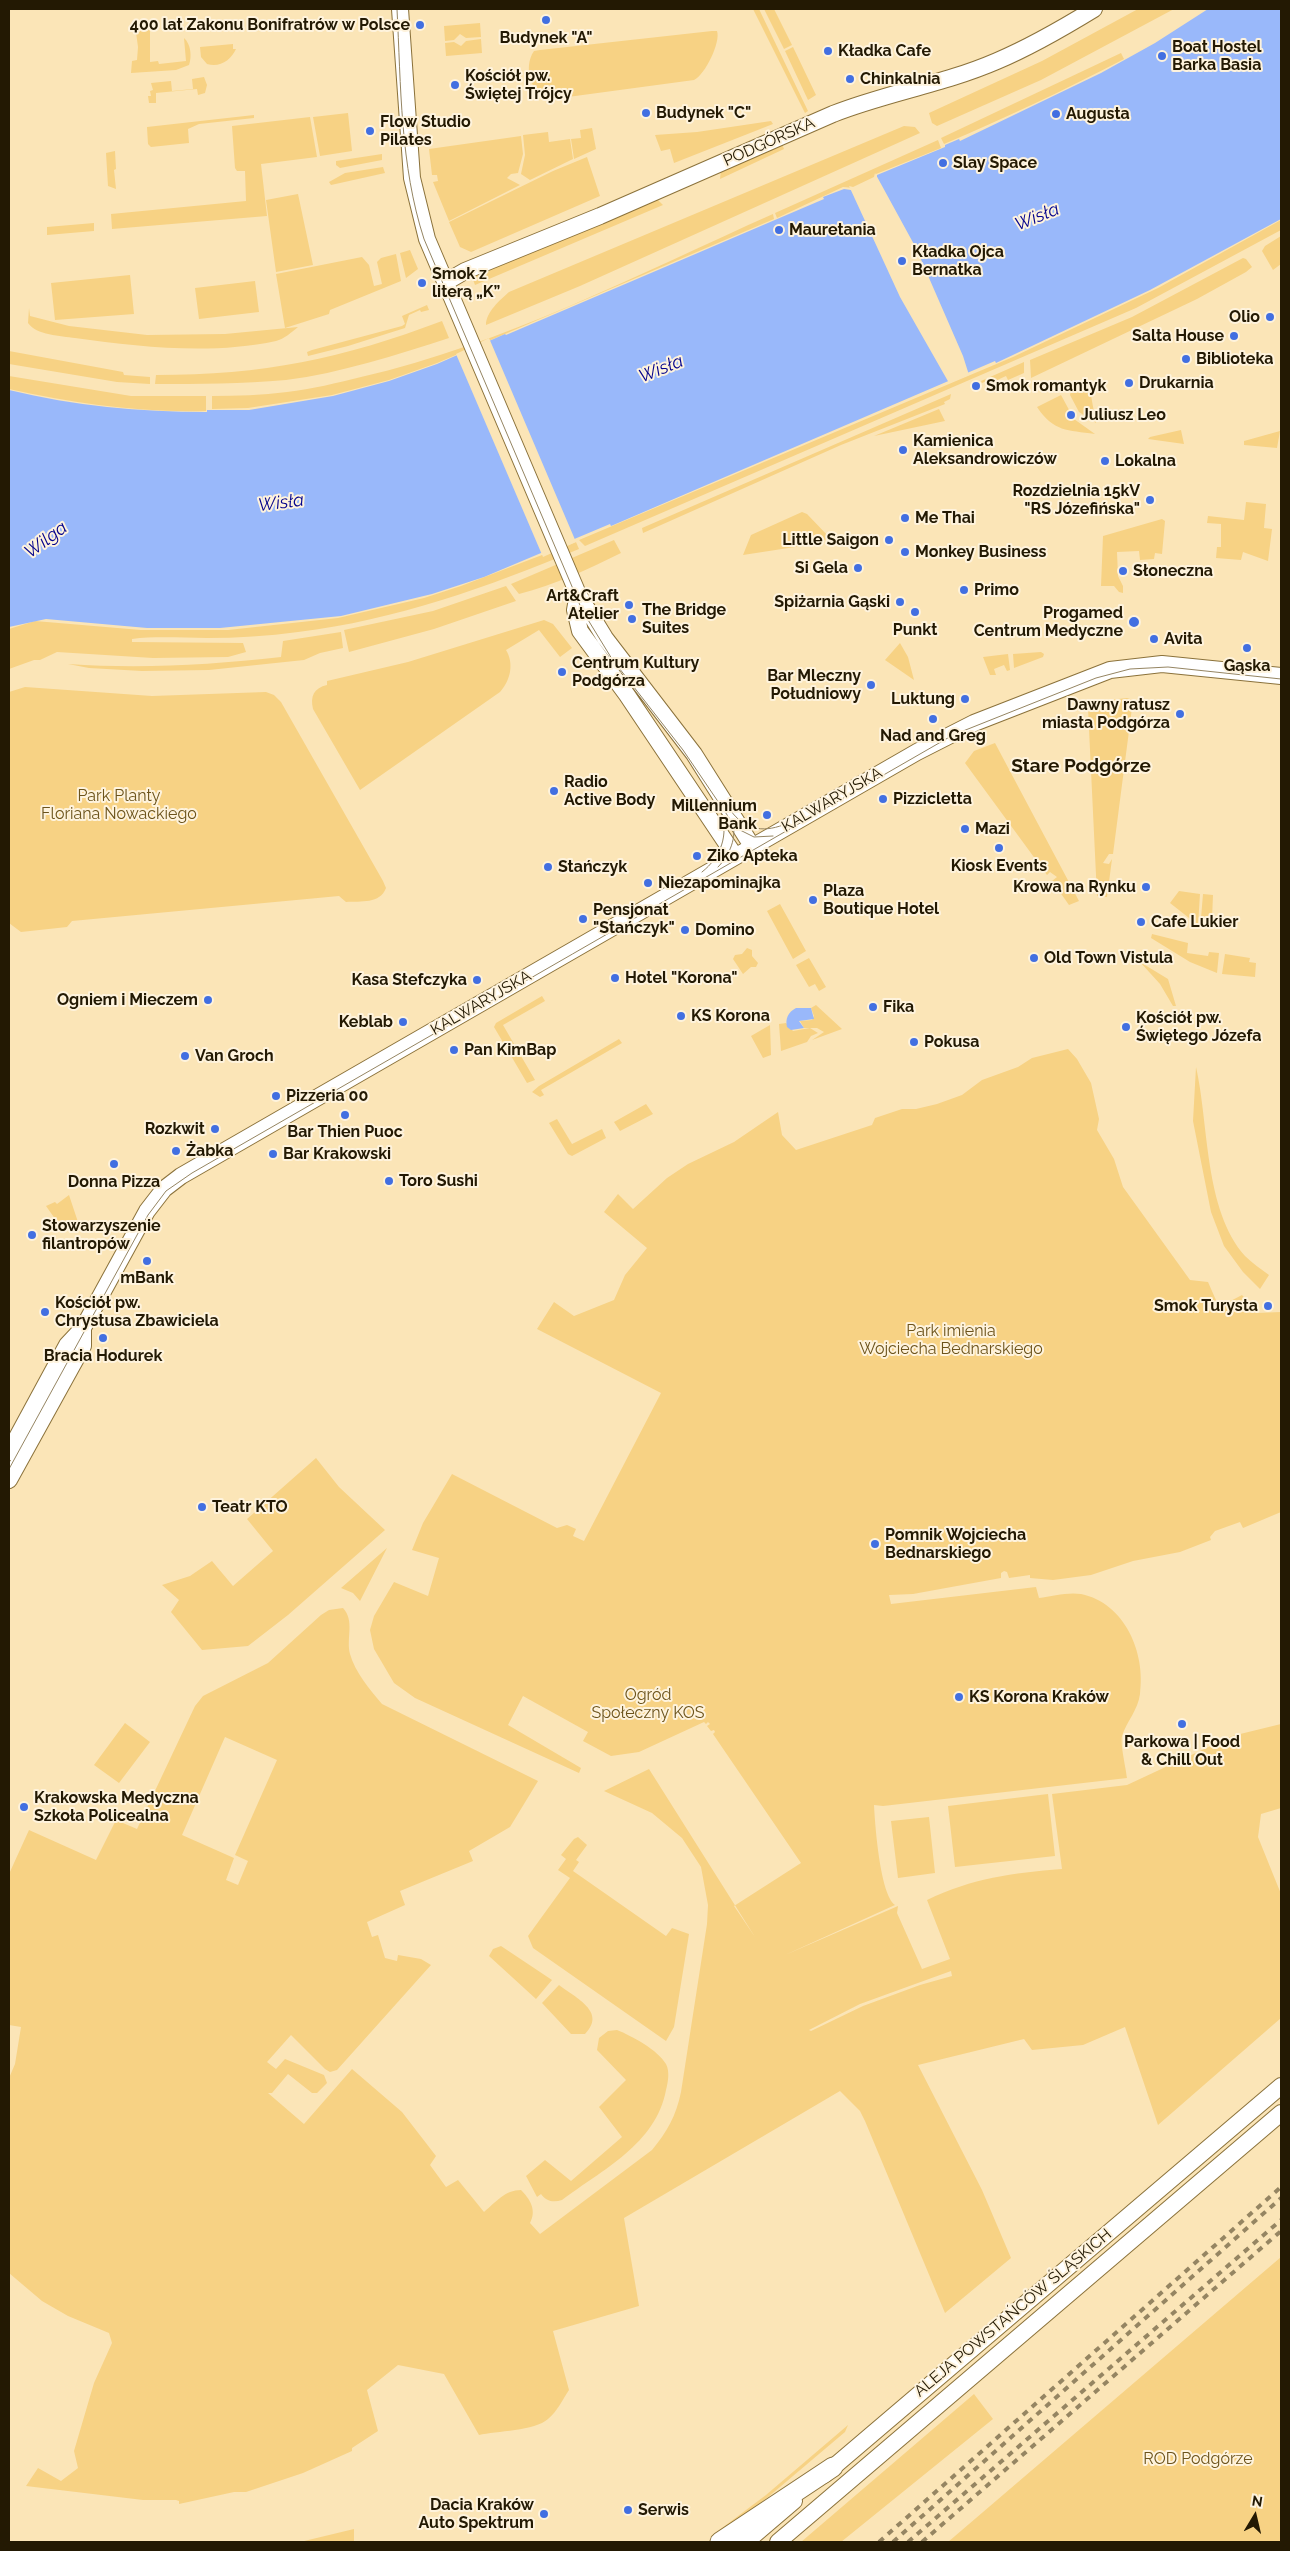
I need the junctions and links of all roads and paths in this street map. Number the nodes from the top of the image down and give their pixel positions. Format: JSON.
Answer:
{"nodes":[{"id":1,"x":400,"y":9,"type":"edge"},
{"id":2,"x":1094,"y":9,"type":"edge"},
{"id":3,"x":446,"y":282,"type":"junction"},
{"id":4,"x":578,"y":594,"type":"junction"},
{"id":5,"x":1281,"y":676,"type":"edge"},
{"id":6,"x":752,"y":846,"type":"junction"},
{"id":7,"x":735,"y":856,"type":"junction"},
{"id":8,"x":83,"y":1328,"type":"junction"},
{"id":9,"x":9,"y":1452,"type":"edge"},
{"id":10,"x":9,"y":1480,"type":"edge"},
{"id":11,"x":1281,"y":2086,"type":"edge"},
{"id":12,"x":1281,"y":2113,"type":"edge"},
{"id":13,"x":833,"y":2467,"type":"junction"},
{"id":14,"x":720,"y":2542,"type":"edge"},
{"id":15,"x":746,"y":2542,"type":"edge"},
{"id":16,"x":778,"y":2542,"type":"edge"}],
"edges":[{"from":1,"to":3,"type":"street"},
{"from":2,"to":3,"type":"street","name":"PODGÓRSKA"},
{"from":3,"to":4,"type":"street"},
{"from":4,"to":6,"type":"street"},
{"from":4,"to":7,"type":"street"},
{"from":5,"to":6,"type":"street","name":"KALWARYJSKA"},
{"from":6,"to":7,"type":"street","name":"KALWARYJSKA"},
{"from":7,"to":8,"type":"street","name":"KALWARYJSKA"},
{"from":8,"to":9,"type":"street","name":"KALWARYJSKA"},
{"from":8,"to":10,"type":"street","name":"KALWARYJSKA"},
{"from":11,"to":13,"type":"street","name":"ALEJA POWSTAŃCÓW ŚLĄSKICH"},
{"from":12,"to":16,"type":"street","name":"ALEJA POWSTAŃCÓW ŚLĄSKICH"},
{"from":13,"to":14,"type":"main road"},
{"from":13,"to":15,"type":"street","name":"ALEJA POWSTAŃCÓW ŚLĄSKICH"}]}
